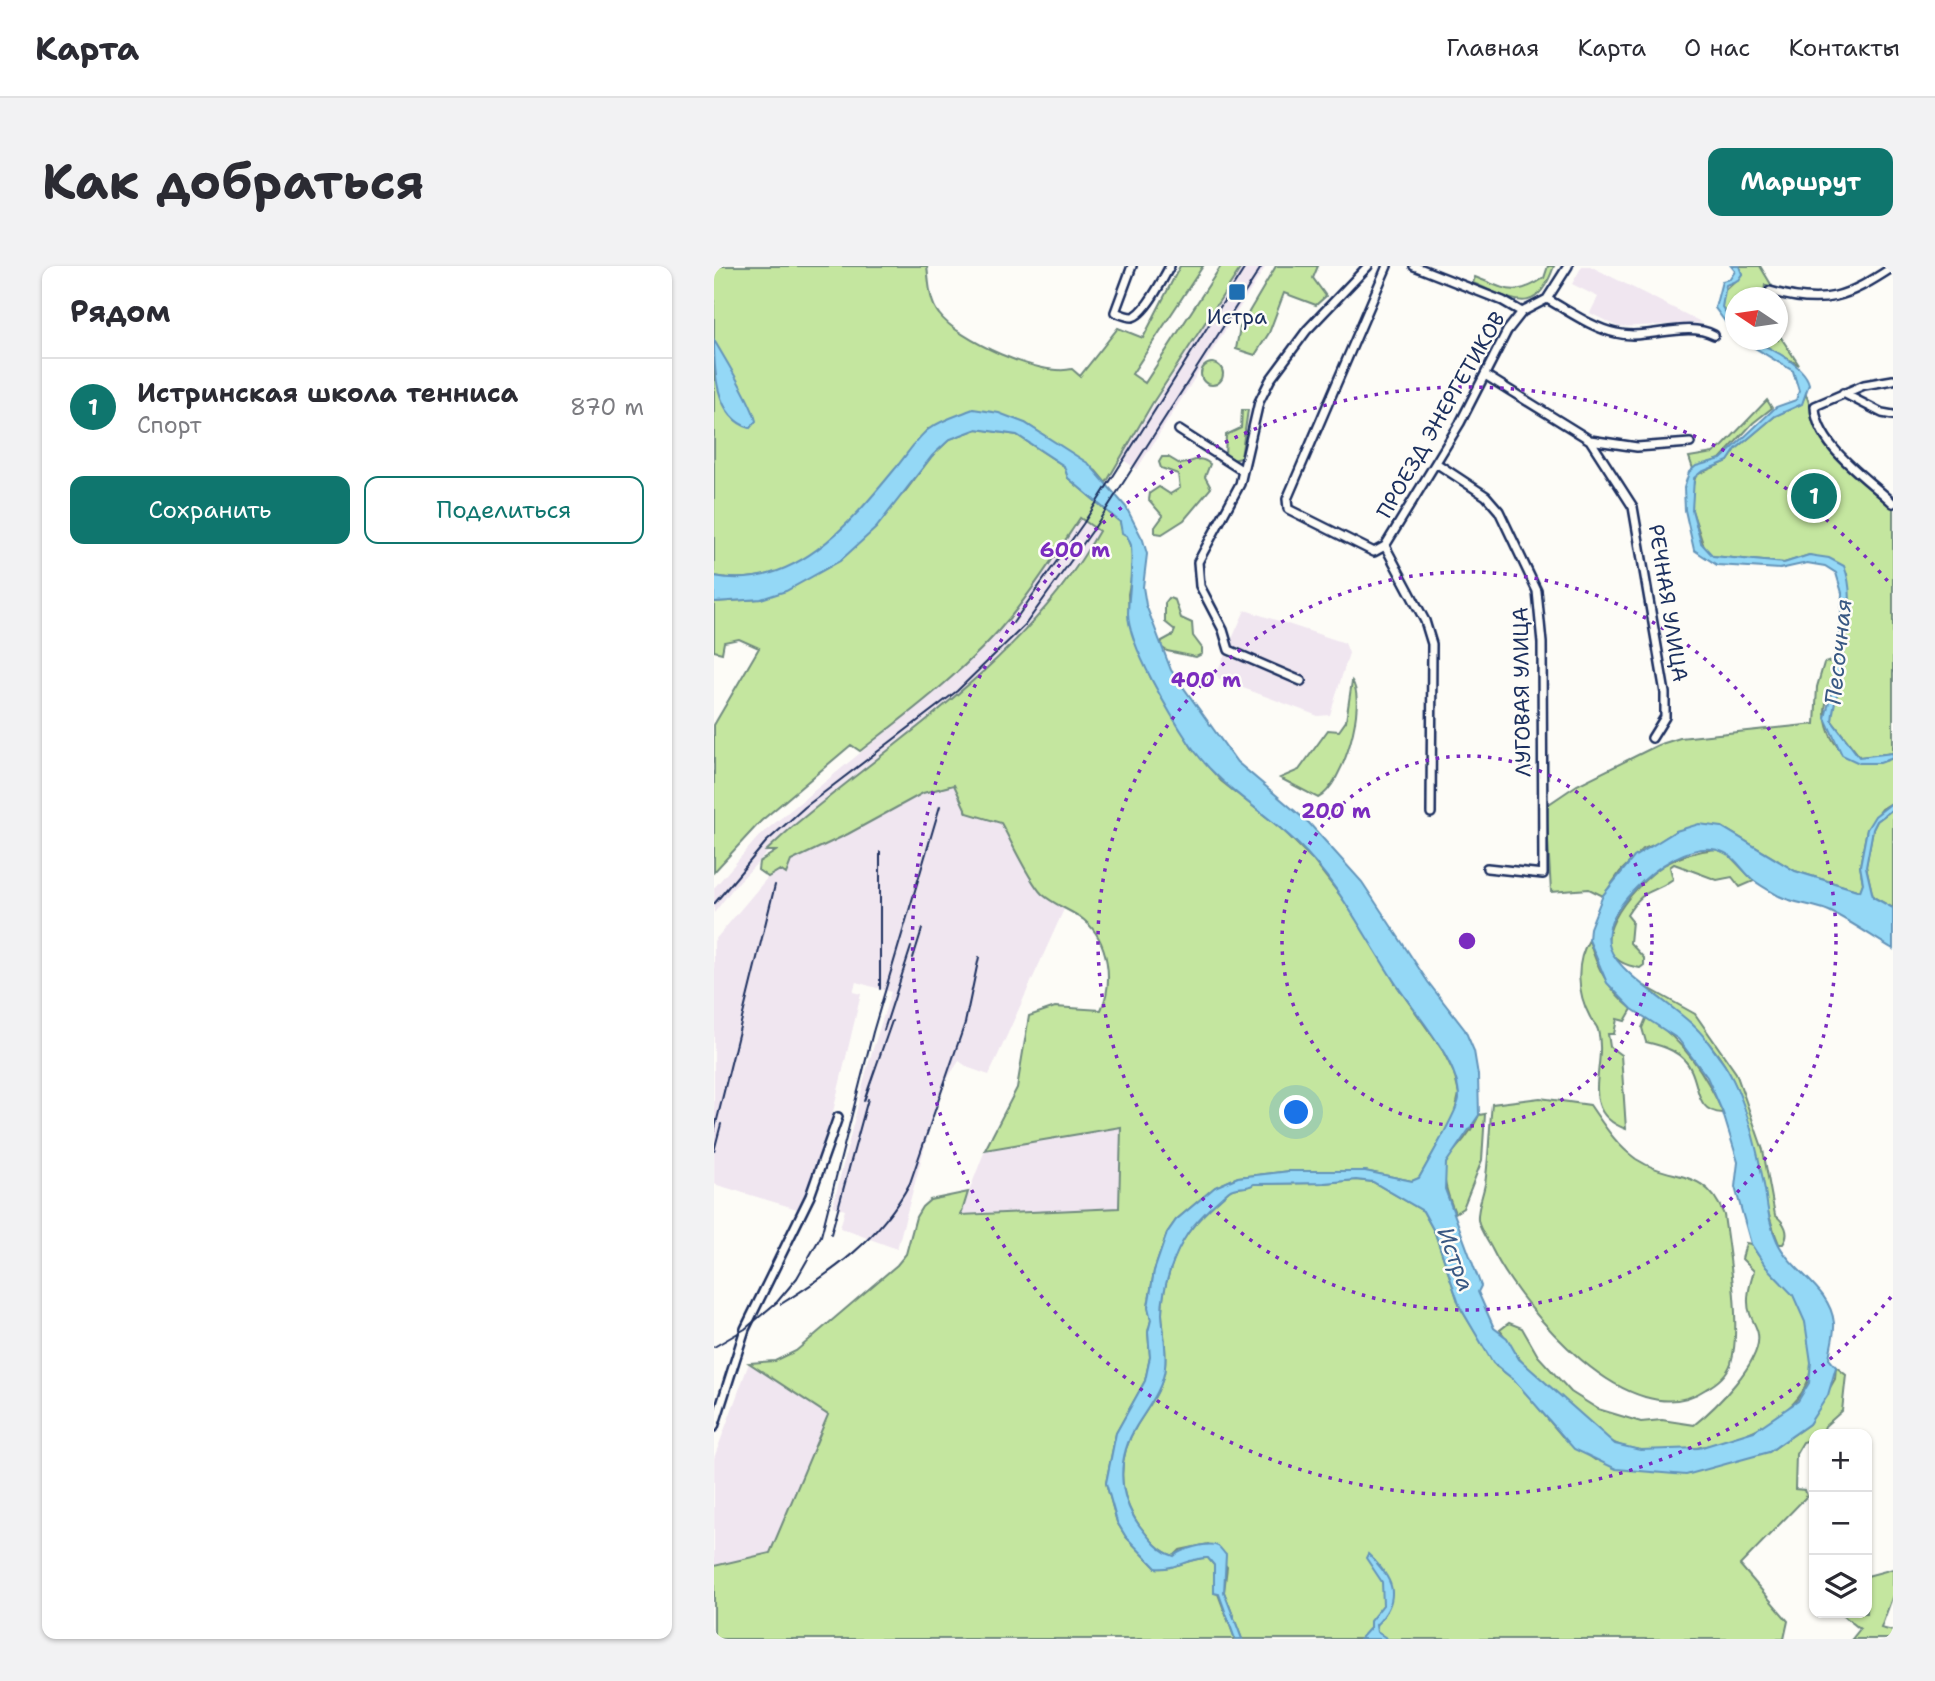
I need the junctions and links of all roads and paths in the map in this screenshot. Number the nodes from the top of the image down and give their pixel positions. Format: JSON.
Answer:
{"nodes":[{"id":1,"x":1132,"y":266,"type":"edge"},
{"id":2,"x":1170,"y":266,"type":"edge"},
{"id":3,"x":1368,"y":266,"type":"edge"},
{"id":4,"x":1387,"y":266,"type":"edge"},
{"id":5,"x":1414,"y":266,"type":"edge"},
{"id":6,"x":1568,"y":266,"type":"edge"},
{"id":7,"x":1893,"y":267,"type":"edge"},
{"id":8,"x":1788,"y":294,"type":"edge"},
{"id":9,"x":1547,"y":299,"type":"junction"},
{"id":10,"x":1521,"y":312,"type":"junction"},
{"id":11,"x":1714,"y":335,"type":"dead end"},
{"id":12,"x":1485,"y":375,"type":"junction"},
{"id":13,"x":1893,"y":380,"type":"edge"},
{"id":14,"x":1843,"y":393,"type":"junction"},
{"id":15,"x":1893,"y":415,"type":"edge"},
{"id":16,"x":1179,"y":430,"type":"dead end"},
{"id":17,"x":1590,"y":440,"type":"junction"},
{"id":18,"x":1689,"y":443,"type":"dead end"},
{"id":19,"x":1436,"y":463,"type":"junction"},
{"id":20,"x":1243,"y":471,"type":"junction"},
{"id":21,"x":1893,"y":503,"type":"edge"},
{"id":22,"x":1385,"y":547,"type":"junction"},
{"id":23,"x":1301,"y":681,"type":"dead end"},
{"id":24,"x":1652,"y":738,"type":"dead end"},
{"id":25,"x":1431,"y":813,"type":"dead end"},
{"id":26,"x":1487,"y":868,"type":"dead end"},
{"id":27,"x":838,"y":1117,"type":"dead end"},
{"id":28,"x":714,"y":1427,"type":"edge"}],
"edges":[{"from":1,"to":2,"type":"street"},
{"from":3,"to":20,"type":"street"},
{"from":4,"to":22,"type":"street","name":"ПРОЕЗД ЭНЕРГЕТИКОВ"},
{"from":5,"to":10,"type":"street"},
{"from":6,"to":9,"type":"street"},
{"from":7,"to":8,"type":"street"},
{"from":9,"to":10,"type":"street","name":"ПРОЕЗД ЭНЕРГЕТИКОВ"},
{"from":9,"to":11,"type":"street"},
{"from":10,"to":12,"type":"street","name":"ПРОЕЗД ЭНЕРГЕТИКОВ"},
{"from":12,"to":17,"type":"street","name":"РЕЧНАЯ УЛИЦА"},
{"from":12,"to":19,"type":"street","name":"ПРОЕЗД ЭНЕРГЕТИКОВ"},
{"from":13,"to":14,"type":"street"},
{"from":14,"to":15,"type":"street"},
{"from":14,"to":21,"type":"street"},
{"from":16,"to":20,"type":"street"},
{"from":17,"to":18,"type":"street"},
{"from":17,"to":24,"type":"street","name":"РЕЧНАЯ УЛИЦА"},
{"from":19,"to":22,"type":"street","name":"ПРОЕЗД ЭНЕРГЕТИКОВ"},
{"from":19,"to":26,"type":"street","name":"ЛУГОВАЯ УЛИЦА"},
{"from":20,"to":23,"type":"street"},
{"from":22,"to":25,"type":"street"},
{"from":27,"to":28,"type":"street"}]}
